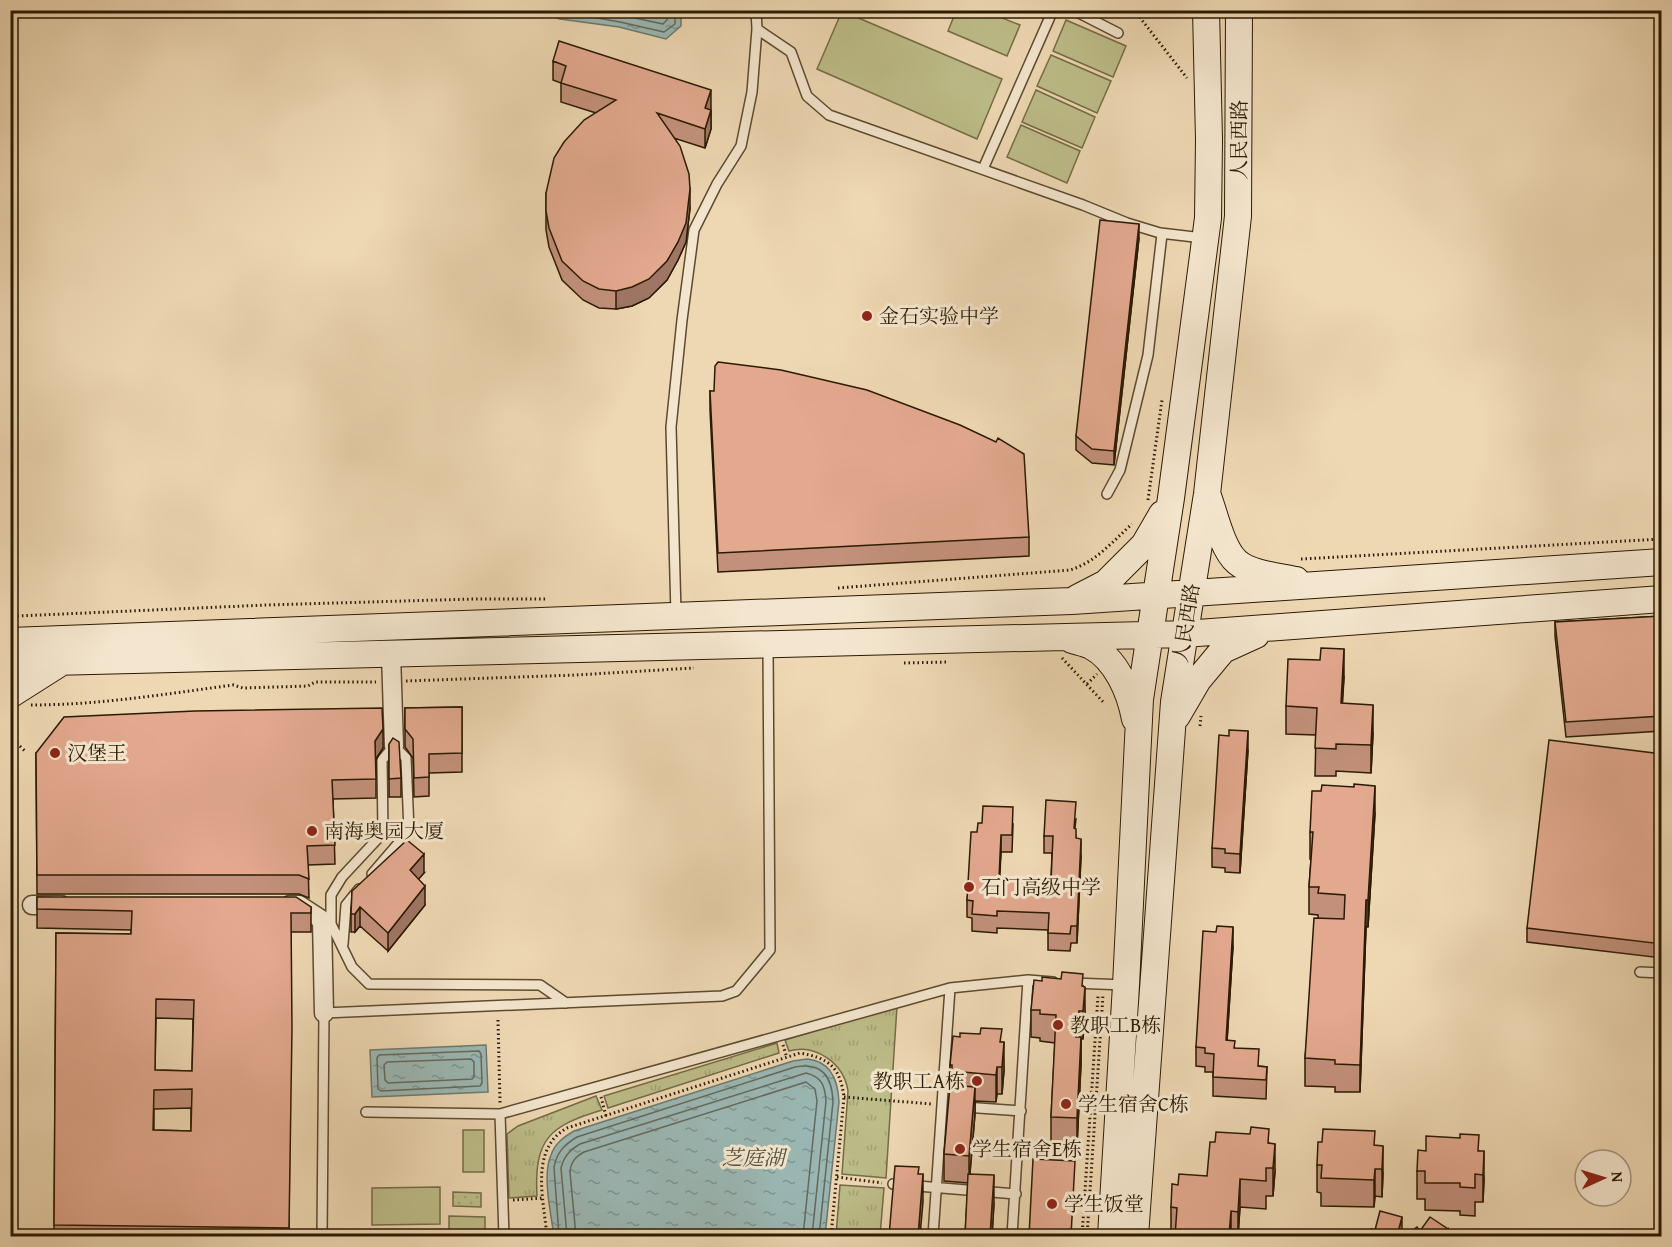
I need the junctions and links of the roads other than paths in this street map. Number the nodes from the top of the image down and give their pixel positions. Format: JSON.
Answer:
{"nodes":[{"id":1,"x":756,"y":10,"type":"edge"},
{"id":2,"x":1053,"y":10,"type":"edge"},
{"id":3,"x":1073,"y":10,"type":"edge"},
{"id":4,"x":1206,"y":10,"type":"edge"},
{"id":5,"x":1239,"y":10,"type":"edge"},
{"id":6,"x":757,"y":29,"type":"junction"},
{"id":7,"x":1118,"y":33,"type":"dead end"},
{"id":8,"x":982,"y":169,"type":"junction"},
{"id":9,"x":1162,"y":234,"type":"junction"},
{"id":10,"x":1205,"y":238,"type":"junction"},
{"id":11,"x":1107,"y":494,"type":"dead end"},
{"id":12,"x":1208,"y":494,"type":"junction"},
{"id":13,"x":1171,"y":498,"type":"junction"},
{"id":14,"x":1662,"y":562,"type":"edge"},
{"id":15,"x":1326,"y":585,"type":"junction"},
{"id":16,"x":1190,"y":595,"type":"junction"},
{"id":17,"x":1157,"y":596,"type":"junction"},
{"id":18,"x":1662,"y":599,"type":"edge"},
{"id":19,"x":1072,"y":601,"type":"junction"},
{"id":20,"x":676,"y":616,"type":"junction"},
{"id":21,"x":10,"y":625,"type":"edge"},
{"id":22,"x":1272,"y":628,"type":"junction"},
{"id":23,"x":1184,"y":634,"type":"junction"},
{"id":24,"x":1150,"y":636,"type":"junction"},
{"id":25,"x":23,"y":640,"type":"edge"},
{"id":26,"x":768,"y":644,"type":"junction"},
{"id":27,"x":1062,"y":647,"type":"junction"},
{"id":28,"x":391,"y":654,"type":"junction"},
{"id":29,"x":62,"y":662,"type":"junction"},
{"id":30,"x":10,"y":663,"type":"edge"},
{"id":31,"x":19,"y":700,"type":"edge"},
{"id":32,"x":1172,"y":724,"type":"junction"},
{"id":33,"x":1138,"y":740,"type":"junction"},
{"id":34,"x":394,"y":746,"type":"junction"},
{"id":35,"x":32,"y":905,"type":"dead end"},
{"id":36,"x":79,"y":905,"type":"edge"},
{"id":37,"x":276,"y":905,"type":"edge"},
{"id":38,"x":343,"y":944,"type":"junction"},
{"id":39,"x":1640,"y":972,"type":"dead end"},
{"id":40,"x":1662,"y":973,"type":"edge"},
{"id":41,"x":1028,"y":980,"type":"junction"},
{"id":42,"x":1110,"y":985,"type":"junction"},
{"id":43,"x":950,"y":988,"type":"junction"},
{"id":44,"x":566,"y":1003,"type":"junction"},
{"id":45,"x":324,"y":1013,"type":"junction"},
{"id":46,"x":943,"y":1105,"type":"junction"},
{"id":47,"x":1021,"y":1111,"type":"junction"},
{"id":48,"x":366,"y":1112,"type":"dead end"},
{"id":49,"x":500,"y":1114,"type":"junction"},
{"id":50,"x":893,"y":1184,"type":"edge"},
{"id":51,"x":936,"y":1189,"type":"junction"},
{"id":52,"x":1016,"y":1194,"type":"junction"},
{"id":53,"x":322,"y":1236,"type":"edge"},
{"id":54,"x":504,"y":1236,"type":"edge"},
{"id":55,"x":933,"y":1236,"type":"edge"},
{"id":56,"x":1012,"y":1236,"type":"edge"},
{"id":57,"x":1111,"y":1236,"type":"edge"},
{"id":58,"x":1135,"y":1236,"type":"edge"}],
"edges":[{"from":1,"to":6,"type":"lane"},
{"from":2,"to":8,"type":"lane"},
{"from":3,"to":7,"type":"lane"},
{"from":4,"to":10,"type":"main road"},
{"from":5,"to":12,"type":"main road","name":"人民西路"},
{"from":6,"to":8,"type":"lane"},
{"from":6,"to":20,"type":"lane"},
{"from":8,"to":9,"type":"lane"},
{"from":9,"to":10,"type":"lane"},
{"from":9,"to":11,"type":"lane"},
{"from":10,"to":13,"type":"main road"},
{"from":12,"to":15,"type":"main road"},
{"from":12,"to":16,"type":"main road","name":"人民西路"},
{"from":13,"to":17,"type":"main road"},
{"from":13,"to":19,"type":"main road"},
{"from":14,"to":15,"type":"main road"},
{"from":15,"to":16,"type":"main road"},
{"from":16,"to":17,"type":"main road"},
{"from":16,"to":23,"type":"main road","name":"人民西路"},
{"from":17,"to":19,"type":"main road"},
{"from":17,"to":24,"type":"main road"},
{"from":18,"to":22,"type":"main road"},
{"from":19,"to":20,"type":"main road"},
{"from":20,"to":25,"type":"main road"},
{"from":21,"to":25,"type":"main road"},
{"from":22,"to":23,"type":"main road"},
{"from":22,"to":32,"type":"main road"},
{"from":23,"to":24,"type":"main road"},
{"from":23,"to":32,"type":"main road","name":"人民西路"},
{"from":24,"to":27,"type":"main road"},
{"from":24,"to":33,"type":"main road"},
{"from":26,"to":27,"type":"main road"},
{"from":26,"to":28,"type":"main road"},
{"from":26,"to":44,"type":"lane"},
{"from":27,"to":33,"type":"main road"},
{"from":28,"to":29,"type":"main road"},
{"from":28,"to":34,"type":"street"},
{"from":29,"to":30,"type":"main road"},
{"from":29,"to":31,"type":"main road"},
{"from":32,"to":58,"type":"main road","name":"人民西路"},
{"from":33,"to":42,"type":"main road"},
{"from":34,"to":38,"type":"lane"},
{"from":34,"to":38,"type":"lane"},
{"from":35,"to":36,"type":"street"},
{"from":37,"to":45,"type":"street"},
{"from":38,"to":44,"type":"lane"},
{"from":39,"to":40,"type":"lane"},
{"from":41,"to":42,"type":"lane"},
{"from":41,"to":43,"type":"lane"},
{"from":41,"to":47,"type":"lane"},
{"from":42,"to":57,"type":"main road"},
{"from":43,"to":46,"type":"lane"},
{"from":43,"to":49,"type":"lane"},
{"from":44,"to":45,"type":"lane"},
{"from":45,"to":53,"type":"lane"},
{"from":46,"to":47,"type":"lane"},
{"from":46,"to":51,"type":"lane"},
{"from":47,"to":52,"type":"lane"},
{"from":48,"to":49,"type":"lane"},
{"from":49,"to":54,"type":"lane"},
{"from":50,"to":51,"type":"lane"},
{"from":51,"to":52,"type":"lane"},
{"from":51,"to":55,"type":"lane"},
{"from":52,"to":56,"type":"lane"}]}
